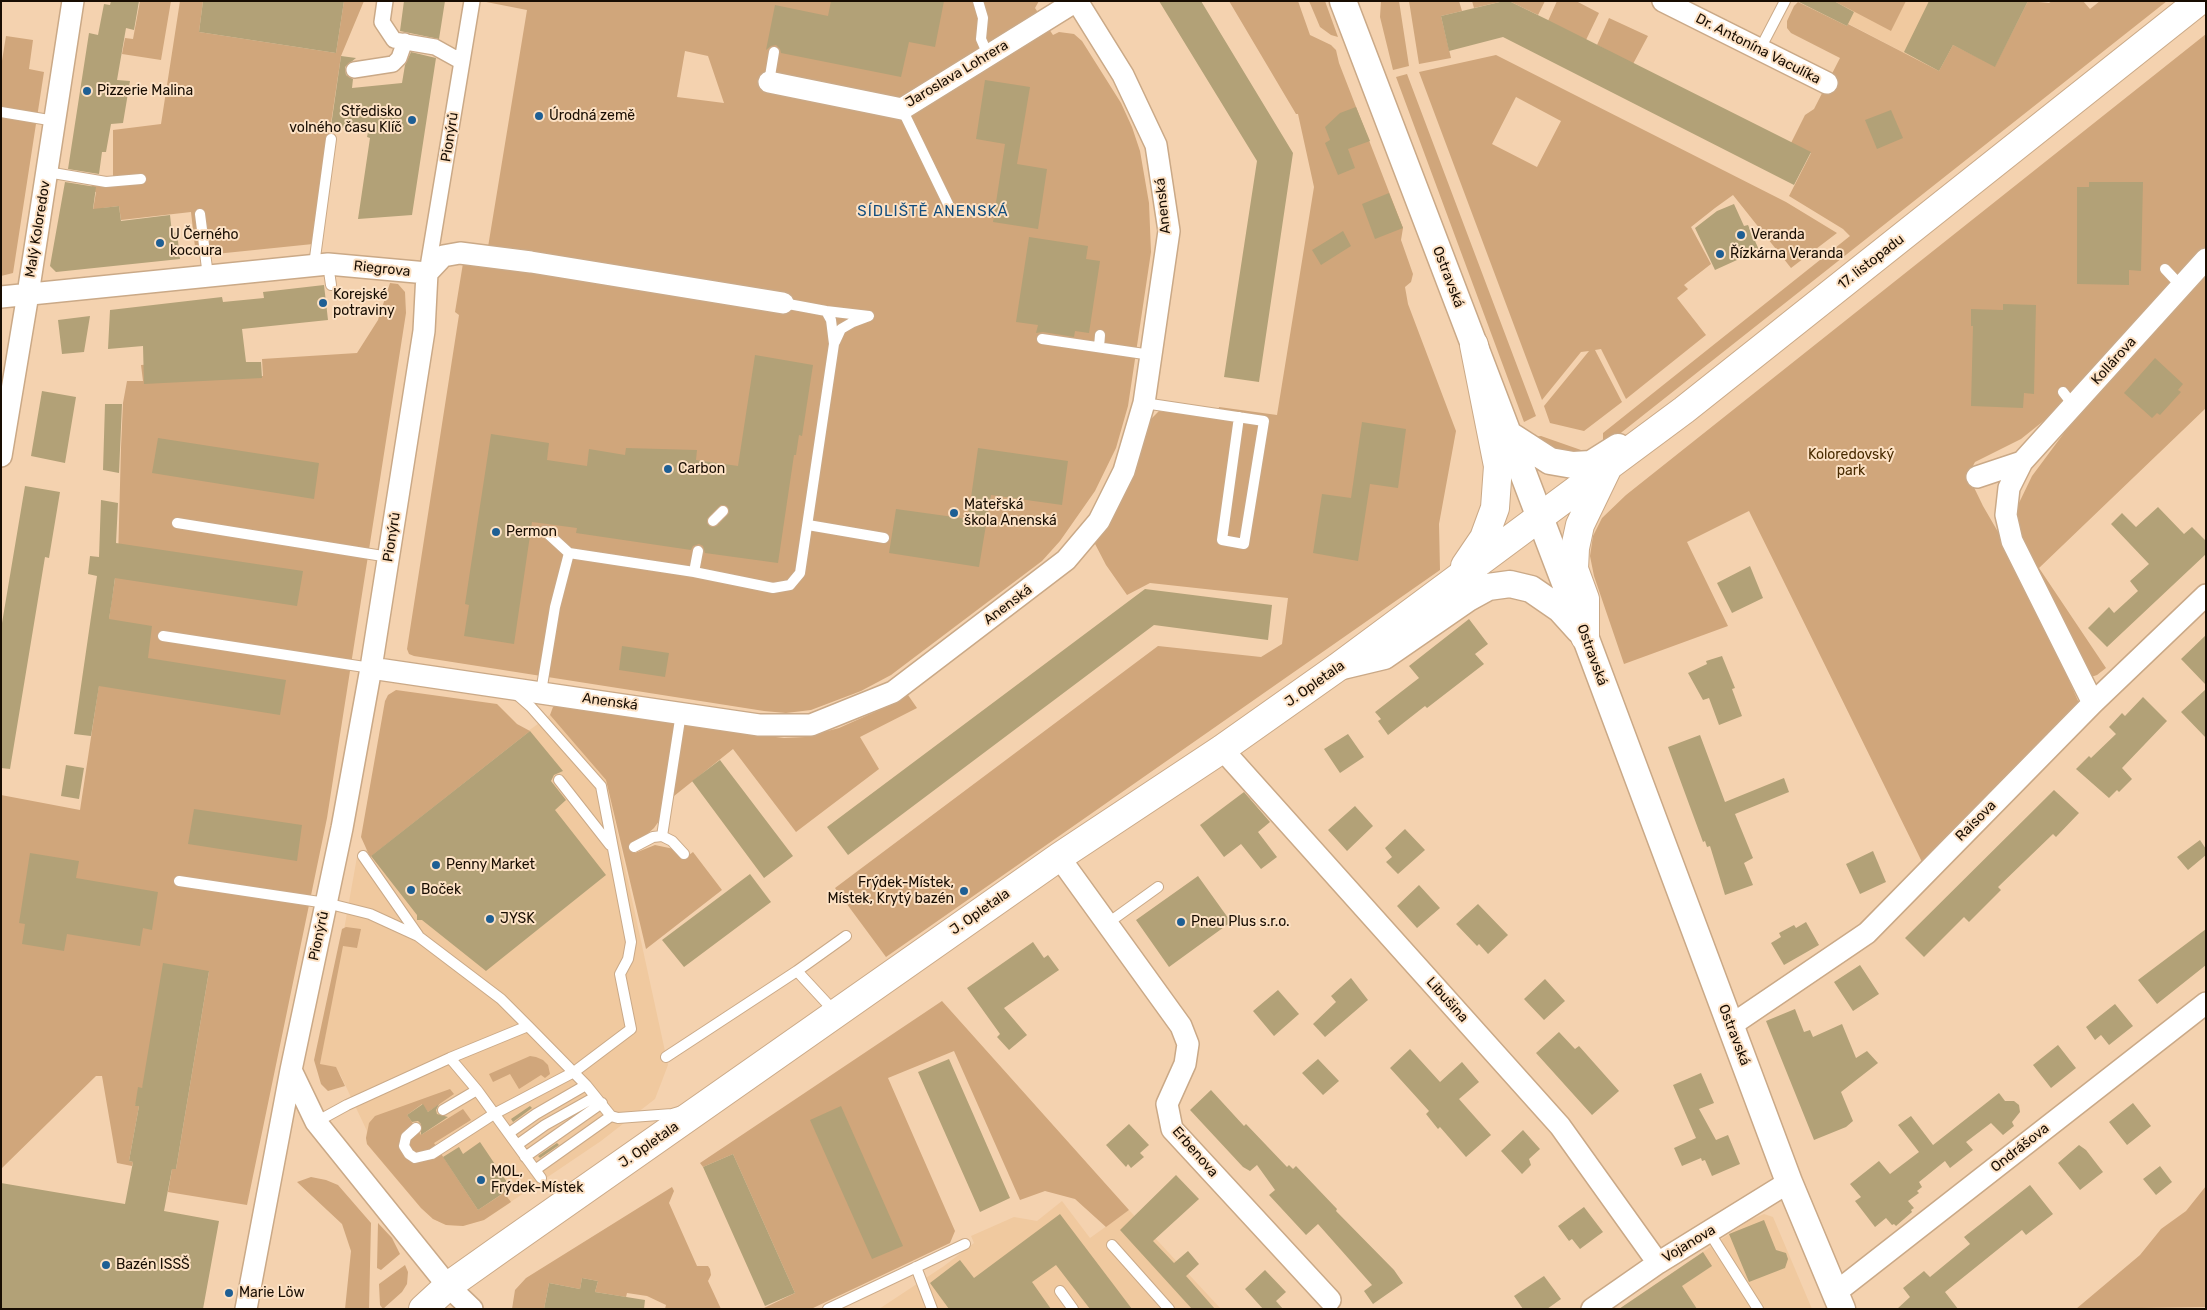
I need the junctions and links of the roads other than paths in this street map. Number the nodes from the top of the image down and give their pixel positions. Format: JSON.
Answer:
{"nodes":[{"id":1,"x":73,"y":1,"type":"edge"},
{"id":2,"x":385,"y":1,"type":"edge"},
{"id":3,"x":472,"y":1,"type":"edge"},
{"id":4,"x":978,"y":1,"type":"edge"},
{"id":5,"x":1076,"y":1,"type":"edge"},
{"id":6,"x":1343,"y":1,"type":"edge"},
{"id":7,"x":1663,"y":1,"type":"edge"},
{"id":8,"x":1785,"y":1,"type":"edge"},
{"id":9,"x":2199,"y":1,"type":"edge"},
{"id":10,"x":405,"y":41,"type":"junction"},
{"id":11,"x":1760,"y":49,"type":"junction"},
{"id":12,"x":774,"y":52,"type":"dead end"},
{"id":13,"x":988,"y":55,"type":"junction"},
{"id":14,"x":462,"y":62,"type":"junction"},
{"id":15,"x":354,"y":70,"type":"dead end"},
{"id":16,"x":769,"y":82,"type":"joint"},
{"id":17,"x":1827,"y":83,"type":"dead end"},
{"id":18,"x":902,"y":109,"type":"junction"},
{"id":19,"x":1,"y":112,"type":"edge"},
{"id":20,"x":54,"y":121,"type":"junction"},
{"id":21,"x":331,"y":139,"type":"dead end"},
{"id":22,"x":47,"y":172,"type":"junction"},
{"id":23,"x":141,"y":179,"type":"dead end"},
{"id":24,"x":949,"y":206,"type":"dead end"},
{"id":25,"x":200,"y":214,"type":"dead end"},
{"id":26,"x":2206,"y":259,"type":"edge"},
{"id":27,"x":321,"y":264,"type":"junction"},
{"id":28,"x":2165,"y":269,"type":"dead end"},
{"id":29,"x":427,"y":274,"type":"junction"},
{"id":30,"x":208,"y":276,"type":"junction"},
{"id":31,"x":330,"y":285,"type":"dead end"},
{"id":32,"x":2181,"y":286,"type":"junction"},
{"id":33,"x":28,"y":294,"type":"junction"},
{"id":34,"x":1,"y":297,"type":"edge"},
{"id":35,"x":783,"y":303,"type":"joint"},
{"id":36,"x":826,"y":311,"type":"junction"},
{"id":37,"x":1100,"y":335,"type":"dead end"},
{"id":38,"x":1042,"y":339,"type":"dead end"},
{"id":39,"x":834,"y":344,"type":"junction"},
{"id":40,"x":1474,"y":345,"type":"junction"},
{"id":41,"x":1099,"y":347,"type":"junction"},
{"id":42,"x":1151,"y":355,"type":"junction"},
{"id":43,"x":1144,"y":403,"type":"junction"},
{"id":44,"x":1684,"y":410,"type":"junction"},
{"id":45,"x":1239,"y":417,"type":"junction"},
{"id":46,"x":3,"y":434,"type":"edge"},
{"id":47,"x":1508,"y":434,"type":"junction"},
{"id":48,"x":1,"y":456,"type":"edge"},
{"id":49,"x":2022,"y":462,"type":"junction"},
{"id":50,"x":1608,"y":466,"type":"junction"},
{"id":51,"x":1977,"y":477,"type":"dead end"},
{"id":52,"x":723,"y":511,"type":"dead end"},
{"id":53,"x":1540,"y":517,"type":"junction"},
{"id":54,"x":713,"y":521,"type":"dead end"},
{"id":55,"x":177,"y":523,"type":"dead end"},
{"id":56,"x":808,"y":525,"type":"junction"},
{"id":57,"x":545,"y":531,"type":"dead end"},
{"id":58,"x":884,"y":538,"type":"dead end"},
{"id":59,"x":698,"y":551,"type":"dead end"},
{"id":60,"x":569,"y":553,"type":"junction"},
{"id":61,"x":389,"y":557,"type":"junction"},
{"id":62,"x":694,"y":572,"type":"junction"},
{"id":63,"x":1456,"y":580,"type":"junction"},
{"id":64,"x":2206,"y":595,"type":"edge"},
{"id":65,"x":163,"y":636,"type":"dead end"},
{"id":66,"x":1585,"y":637,"type":"junction"},
{"id":67,"x":1338,"y":667,"type":"junction"},
{"id":68,"x":372,"y":668,"type":"junction"},
{"id":69,"x":510,"y":688,"type":"junction"},
{"id":70,"x":541,"y":692,"type":"junction"},
{"id":71,"x":2093,"y":703,"type":"junction"},
{"id":72,"x":681,"y":712,"type":"junction"},
{"id":73,"x":1222,"y":748,"type":"junction"},
{"id":74,"x":559,"y":780,"type":"dead end"},
{"id":75,"x":662,"y":836,"type":"junction"},
{"id":76,"x":612,"y":847,"type":"junction"},
{"id":77,"x":634,"y":848,"type":"dead end"},
{"id":78,"x":684,"y":854,"type":"dead end"},
{"id":79,"x":363,"y":856,"type":"dead end"},
{"id":80,"x":1059,"y":856,"type":"junction"},
{"id":81,"x":179,"y":881,"type":"dead end"},
{"id":82,"x":1158,"y":887,"type":"dead end"},
{"id":83,"x":326,"y":903,"type":"junction"},
{"id":84,"x":1108,"y":923,"type":"junction"},
{"id":85,"x":418,"y":936,"type":"junction"},
{"id":86,"x":846,"y":936,"type":"dead end"},
{"id":87,"x":797,"y":971,"type":"junction"},
{"id":88,"x":2206,"y":1003,"type":"edge"},
{"id":89,"x":835,"y":1013,"type":"junction"},
{"id":90,"x":528,"y":1026,"type":"junction"},
{"id":91,"x":1730,"y":1026,"type":"junction"},
{"id":92,"x":666,"y":1057,"type":"dead end"},
{"id":93,"x":450,"y":1058,"type":"junction"},
{"id":94,"x":291,"y":1070,"type":"junction"},
{"id":95,"x":574,"y":1072,"type":"junction"},
{"id":96,"x":586,"y":1085,"type":"junction"},
{"id":97,"x":476,"y":1090,"type":"junction"},
{"id":98,"x":598,"y":1100,"type":"junction"},
{"id":99,"x":709,"y":1104,"type":"junction"},
{"id":100,"x":443,"y":1110,"type":"dead end"},
{"id":101,"x":494,"y":1114,"type":"junction"},
{"id":102,"x":611,"y":1116,"type":"junction"},
{"id":103,"x":316,"y":1122,"type":"junction"},
{"id":104,"x":416,"y":1128,"type":"dead end"},
{"id":105,"x":513,"y":1130,"type":"junction"},
{"id":106,"x":517,"y":1145,"type":"junction"},
{"id":107,"x":530,"y":1154,"type":"junction"},
{"id":108,"x":1789,"y":1182,"type":"junction"},
{"id":109,"x":1709,"y":1232,"type":"junction"},
{"id":110,"x":966,"y":1244,"type":"dead end"},
{"id":111,"x":1112,"y":1245,"type":"dead end"},
{"id":112,"x":1658,"y":1263,"type":"junction"},
{"id":113,"x":916,"y":1267,"type":"junction"},
{"id":114,"x":448,"y":1286,"type":"junction"},
{"id":115,"x":1060,"y":1291,"type":"dead end"},
{"id":116,"x":1330,"y":1300,"type":"dead end"},
{"id":117,"x":1839,"y":1301,"type":"edge"},
{"id":118,"x":246,"y":1309,"type":"edge"},
{"id":119,"x":423,"y":1309,"type":"edge"},
{"id":120,"x":472,"y":1309,"type":"edge"},
{"id":121,"x":828,"y":1309,"type":"edge"},
{"id":122,"x":932,"y":1309,"type":"edge"},
{"id":123,"x":1073,"y":1309,"type":"edge"},
{"id":124,"x":1169,"y":1309,"type":"edge"},
{"id":125,"x":1592,"y":1309,"type":"edge"},
{"id":126,"x":1758,"y":1309,"type":"edge"}],
"edges":[{"from":1,"to":20,"type":"street","name":"Malý Koloredov"},
{"from":2,"to":10,"type":"street"},
{"from":3,"to":14,"type":"street","name":"Pionýrů"},
{"from":4,"to":13,"type":"lane"},
{"from":5,"to":13,"type":"street","name":"Jaroslava Lohrera"},
{"from":5,"to":42,"type":"street","name":"Anenská"},
{"from":6,"to":40,"type":"street","name":"Ostravská"},
{"from":7,"to":11,"type":"street","name":"Dr. Antonína Vaculíka"},
{"from":8,"to":11,"type":"lane"},
{"from":9,"to":44,"type":"main road","name":"17. listopadu"},
{"from":10,"to":14,"type":"street"},
{"from":10,"to":15,"type":"street"},
{"from":11,"to":17,"type":"street","name":"Dr. Antonína Vaculíka"},
{"from":12,"to":16,"type":"lane"},
{"from":13,"to":18,"type":"street","name":"Jaroslava Lohrera"},
{"from":14,"to":29,"type":"street","name":"Pionýrů"},
{"from":16,"to":18,"type":"street","name":"Jaroslava Lohrera"},
{"from":18,"to":24,"type":"lane"},
{"from":19,"to":20,"type":"lane"},
{"from":20,"to":22,"type":"street","name":"Malý Koloredov"},
{"from":21,"to":27,"type":"lane"},
{"from":22,"to":23,"type":"lane"},
{"from":22,"to":33,"type":"street","name":"Malý Koloredov"},
{"from":25,"to":30,"type":"lane"},
{"from":26,"to":32,"type":"street","name":"Kollárova"},
{"from":27,"to":29,"type":"street","name":"Riegrova"},
{"from":27,"to":30,"type":"street","name":"Riegrova"},
{"from":27,"to":31,"type":"lane"},
{"from":28,"to":32,"type":"lane"},
{"from":29,"to":35,"type":"street","name":"Riegrova"},
{"from":29,"to":61,"type":"street","name":"Pionýrů"},
{"from":30,"to":33,"type":"street","name":"Riegrova"},
{"from":32,"to":49,"type":"street","name":"Kollárova"},
{"from":33,"to":34,"type":"street","name":"Riegrova"},
{"from":33,"to":46,"type":"street","name":"Malý Koloredov"},
{"from":35,"to":36,"type":"lane"},
{"from":36,"to":39,"type":"lane"},
{"from":36,"to":39,"type":"lane"},
{"from":37,"to":41,"type":"lane"},
{"from":38,"to":41,"type":"lane"},
{"from":39,"to":56,"type":"lane"},
{"from":40,"to":47,"type":"street","name":"Ostravská"},
{"from":40,"to":63,"type":"main road"},
{"from":41,"to":42,"type":"lane"},
{"from":42,"to":43,"type":"street","name":"Anenská"},
{"from":43,"to":45,"type":"lane"},
{"from":43,"to":72,"type":"street","name":"Anenská"},
{"from":44,"to":47,"type":"street"},
{"from":44,"to":50,"type":"main road","name":"17. listopadu"},
{"from":45,"to":45,"type":"lane"},
{"from":46,"to":48,"type":"street","name":"Malý Koloredov"},
{"from":47,"to":53,"type":"street","name":"Ostravská"},
{"from":49,"to":51,"type":"street","name":"Kollárova"},
{"from":49,"to":71,"type":"street","name":"Kollárova"},
{"from":50,"to":53,"type":"main road","name":"17. listopadu"},
{"from":50,"to":66,"type":"main road"},
{"from":52,"to":54,"type":"lane"},
{"from":53,"to":63,"type":"main road","name":"J. Opletala"},
{"from":53,"to":66,"type":"street","name":"Ostravská"},
{"from":55,"to":61,"type":"lane"},
{"from":56,"to":58,"type":"lane"},
{"from":56,"to":62,"type":"lane"},
{"from":57,"to":60,"type":"lane"},
{"from":59,"to":62,"type":"lane"},
{"from":60,"to":62,"type":"lane"},
{"from":60,"to":70,"type":"lane"},
{"from":61,"to":68,"type":"street","name":"Pionýrů"},
{"from":63,"to":67,"type":"main road","name":"J. Opletala"},
{"from":64,"to":71,"type":"street","name":"Raisova"},
{"from":65,"to":68,"type":"lane"},
{"from":66,"to":67,"type":"street"},
{"from":66,"to":91,"type":"street","name":"Ostravská"},
{"from":67,"to":73,"type":"main road","name":"J. Opletala"},
{"from":68,"to":69,"type":"street","name":"Anenská"},
{"from":68,"to":83,"type":"street","name":"Pionýrů"},
{"from":69,"to":70,"type":"street","name":"Anenská"},
{"from":69,"to":76,"type":"lane"},
{"from":70,"to":72,"type":"street","name":"Anenská"},
{"from":71,"to":91,"type":"street","name":"Raisova"},
{"from":72,"to":75,"type":"lane"},
{"from":73,"to":80,"type":"main road","name":"J. Opletala"},
{"from":73,"to":112,"type":"street","name":"Libušina"},
{"from":74,"to":76,"type":"lane"},
{"from":75,"to":77,"type":"lane"},
{"from":75,"to":78,"type":"lane"},
{"from":76,"to":95,"type":"lane"},
{"from":79,"to":85,"type":"lane"},
{"from":80,"to":84,"type":"street","name":"Erbenova"},
{"from":80,"to":89,"type":"main road","name":"J. Opletala"},
{"from":81,"to":83,"type":"lane"},
{"from":82,"to":84,"type":"lane"},
{"from":83,"to":85,"type":"lane"},
{"from":83,"to":94,"type":"street","name":"Pionýrů"},
{"from":84,"to":116,"type":"street","name":"Erbenova"},
{"from":85,"to":90,"type":"lane"},
{"from":86,"to":87,"type":"lane"},
{"from":87,"to":89,"type":"lane"},
{"from":87,"to":92,"type":"lane"},
{"from":88,"to":117,"type":"street","name":"Ondrášova"},
{"from":89,"to":99,"type":"main road","name":"J. Opletala"},
{"from":90,"to":93,"type":"lane"},
{"from":90,"to":95,"type":"lane"},
{"from":91,"to":108,"type":"street","name":"Ostravská"},
{"from":93,"to":97,"type":"lane"},
{"from":93,"to":103,"type":"lane"},
{"from":94,"to":103,"type":"street"},
{"from":94,"to":118,"type":"street","name":"Pionýrů"},
{"from":95,"to":96,"type":"lane"},
{"from":95,"to":101,"type":"lane"},
{"from":96,"to":98,"type":"lane"},
{"from":96,"to":105,"type":"lane"},
{"from":97,"to":100,"type":"lane"},
{"from":97,"to":101,"type":"lane"},
{"from":98,"to":102,"type":"lane"},
{"from":98,"to":106,"type":"lane"},
{"from":98,"to":107,"type":"lane"},
{"from":99,"to":102,"type":"lane"},
{"from":99,"to":114,"type":"main road","name":"J. Opletala"},
{"from":101,"to":104,"type":"lane"},
{"from":101,"to":105,"type":"lane"},
{"from":102,"to":107,"type":"lane"},
{"from":103,"to":114,"type":"street"},
{"from":105,"to":106,"type":"lane"},
{"from":106,"to":107,"type":"lane"},
{"from":108,"to":109,"type":"street","name":"Vojanova"},
{"from":108,"to":117,"type":"street","name":"Ostravská"},
{"from":109,"to":112,"type":"street","name":"Vojanova"},
{"from":109,"to":126,"type":"lane"},
{"from":110,"to":113,"type":"lane"},
{"from":111,"to":124,"type":"lane"},
{"from":112,"to":125,"type":"street","name":"Vojanova"},
{"from":113,"to":121,"type":"lane"},
{"from":113,"to":122,"type":"lane"},
{"from":114,"to":119,"type":"main road","name":"J. Opletala"},
{"from":114,"to":120,"type":"street"},
{"from":115,"to":123,"type":"lane"}]}
